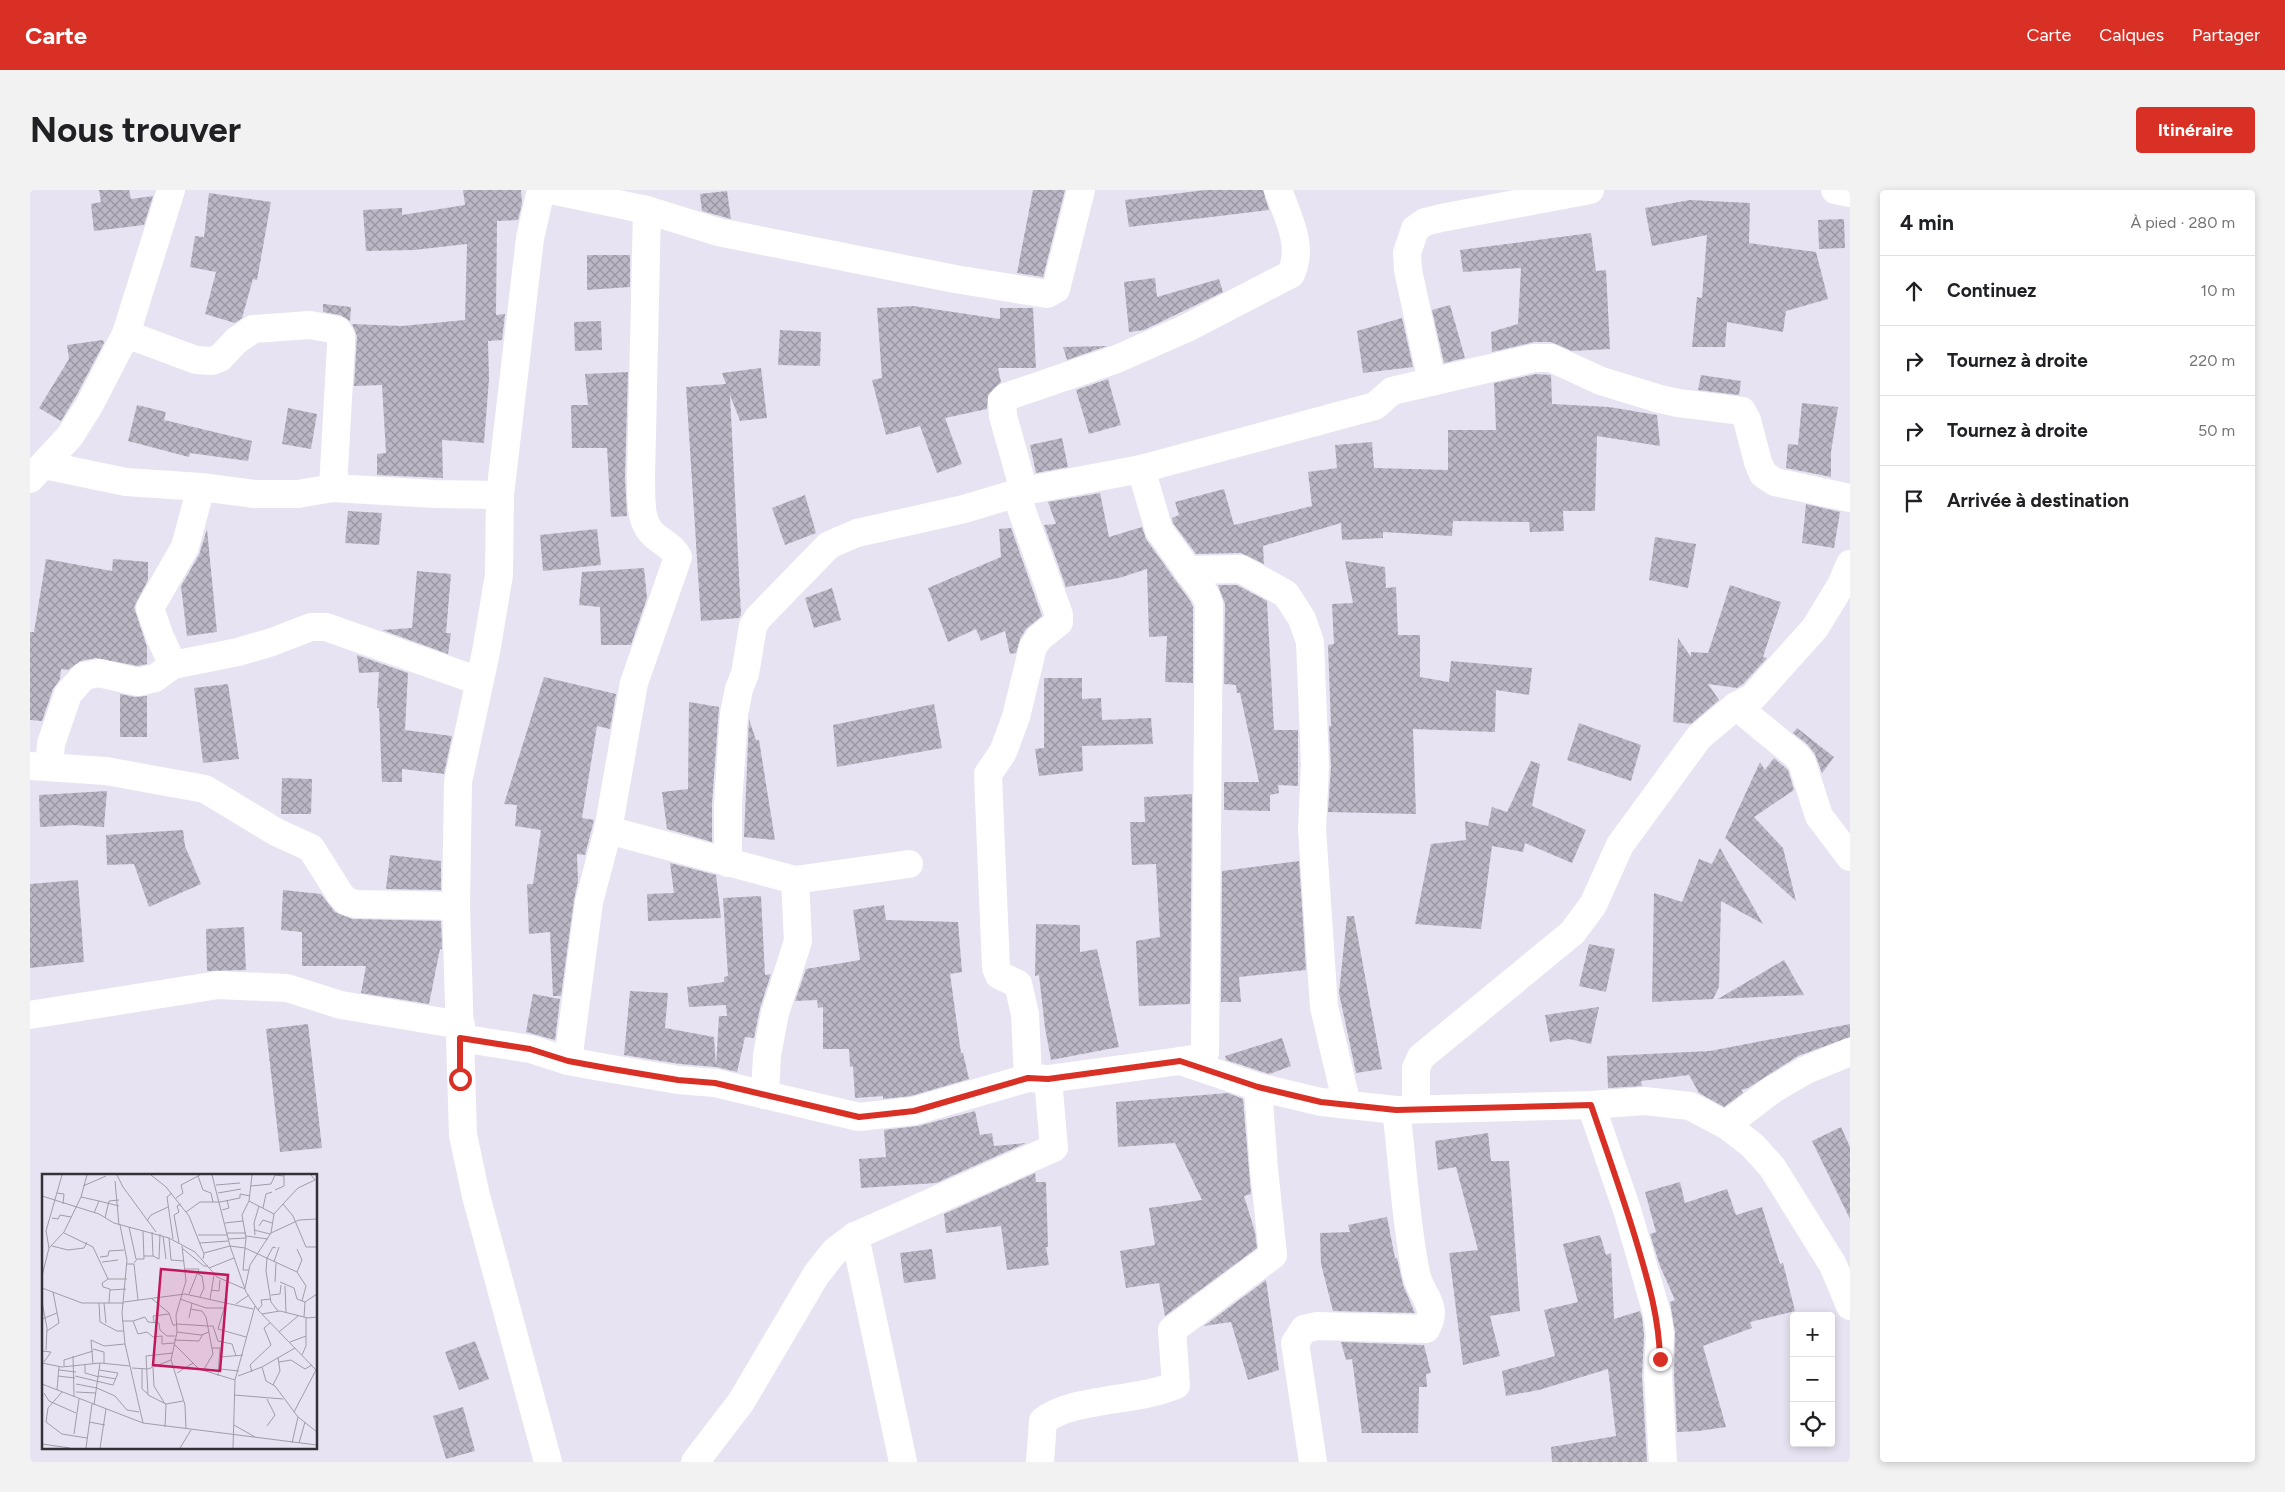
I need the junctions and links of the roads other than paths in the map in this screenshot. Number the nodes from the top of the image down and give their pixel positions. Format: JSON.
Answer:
{"nodes":[{"id":1,"x":171,"y":190,"type":"edge"},
{"id":2,"x":541,"y":190,"type":"edge"},
{"id":3,"x":551,"y":190,"type":"edge"},
{"id":4,"x":1081,"y":190,"type":"edge"},
{"id":5,"x":1278,"y":190,"type":"edge"},
{"id":6,"x":1588,"y":190,"type":"edge"},
{"id":7,"x":1835,"y":190,"type":"edge"},
{"id":8,"x":1850,"y":193,"type":"edge"},
{"id":9,"x":648,"y":210,"type":"junction"},
{"id":10,"x":126,"y":334,"type":"junction"},
{"id":11,"x":1432,"y":382,"type":"junction"},
{"id":12,"x":1141,"y":469,"type":"junction"},
{"id":13,"x":37,"y":472,"type":"edge"},
{"id":14,"x":201,"y":487,"type":"junction"},
{"id":15,"x":332,"y":488,"type":"junction"},
{"id":16,"x":1020,"y":493,"type":"junction"},
{"id":17,"x":500,"y":495,"type":"junction"},
{"id":18,"x":1850,"y":498,"type":"edge"},
{"id":19,"x":1850,"y":564,"type":"edge"},
{"id":20,"x":1187,"y":570,"type":"junction"},
{"id":21,"x":173,"y":665,"type":"junction"},
{"id":22,"x":480,"y":681,"type":"junction"},
{"id":23,"x":1736,"y":706,"type":"junction"},
{"id":24,"x":40,"y":766,"type":"edge"},
{"id":25,"x":608,"y":830,"type":"junction"},
{"id":26,"x":1850,"y":857,"type":"edge"},
{"id":27,"x":728,"y":863,"type":"junction"},
{"id":28,"x":909,"y":864,"type":"dead end"},
{"id":29,"x":795,"y":880,"type":"junction"},
{"id":30,"x":456,"y":906,"type":"junction"},
{"id":31,"x":30,"y":1016,"type":"edge"},
{"id":32,"x":461,"y":1032,"type":"junction"},
{"id":33,"x":1850,"y":1052,"type":"edge"},
{"id":34,"x":568,"y":1061,"type":"junction"},
{"id":35,"x":1180,"y":1061,"type":"junction"},
{"id":36,"x":1038,"y":1079,"type":"junction"},
{"id":37,"x":1258,"y":1087,"type":"junction"},
{"id":38,"x":765,"y":1095,"type":"junction"},
{"id":39,"x":1347,"y":1104,"type":"junction"},
{"id":40,"x":1591,"y":1105,"type":"junction"},
{"id":41,"x":1406,"y":1110,"type":"junction"},
{"id":42,"x":1726,"y":1125,"type":"junction"},
{"id":43,"x":855,"y":1236,"type":"junction"},
{"id":44,"x":1850,"y":1306,"type":"edge"},
{"id":45,"x":548,"y":1462,"type":"edge"},
{"id":46,"x":695,"y":1462,"type":"edge"},
{"id":47,"x":903,"y":1462,"type":"edge"},
{"id":48,"x":1040,"y":1462,"type":"edge"},
{"id":49,"x":1313,"y":1462,"type":"edge"},
{"id":50,"x":1663,"y":1462,"type":"edge"}],
"edges":[{"from":1,"to":10,"type":"street"},
{"from":2,"to":17,"type":"street"},
{"from":3,"to":9,"type":"street"},
{"from":4,"to":9,"type":"street"},
{"from":5,"to":16,"type":"street"},
{"from":6,"to":11,"type":"street"},
{"from":7,"to":8,"type":"street"},
{"from":9,"to":25,"type":"street"},
{"from":10,"to":13,"type":"street"},
{"from":10,"to":15,"type":"street"},
{"from":11,"to":12,"type":"street"},
{"from":11,"to":18,"type":"street"},
{"from":12,"to":16,"type":"street"},
{"from":12,"to":20,"type":"street"},
{"from":13,"to":14,"type":"street"},
{"from":14,"to":15,"type":"street"},
{"from":14,"to":21,"type":"street"},
{"from":15,"to":17,"type":"street"},
{"from":16,"to":27,"type":"street"},
{"from":16,"to":36,"type":"street"},
{"from":17,"to":22,"type":"street"},
{"from":19,"to":23,"type":"street"},
{"from":20,"to":35,"type":"street"},
{"from":20,"to":39,"type":"street"},
{"from":21,"to":22,"type":"street"},
{"from":21,"to":24,"type":"street"},
{"from":22,"to":30,"type":"street"},
{"from":23,"to":26,"type":"street"},
{"from":23,"to":41,"type":"street"},
{"from":24,"to":30,"type":"street"},
{"from":25,"to":27,"type":"street"},
{"from":25,"to":34,"type":"street"},
{"from":27,"to":29,"type":"street"},
{"from":28,"to":29,"type":"street"},
{"from":29,"to":38,"type":"street"},
{"from":30,"to":32,"type":"street"},
{"from":31,"to":32,"type":"street"},
{"from":32,"to":34,"type":"street"},
{"from":32,"to":45,"type":"street"},
{"from":33,"to":42,"type":"street"},
{"from":34,"to":38,"type":"street"},
{"from":35,"to":36,"type":"street"},
{"from":35,"to":37,"type":"street"},
{"from":36,"to":38,"type":"street"},
{"from":36,"to":43,"type":"street"},
{"from":37,"to":39,"type":"street"},
{"from":37,"to":48,"type":"street"},
{"from":39,"to":41,"type":"street"},
{"from":40,"to":41,"type":"street"},
{"from":40,"to":42,"type":"street"},
{"from":40,"to":50,"type":"street"},
{"from":41,"to":49,"type":"street"},
{"from":42,"to":44,"type":"street"},
{"from":43,"to":46,"type":"street"},
{"from":43,"to":47,"type":"street"}]}
